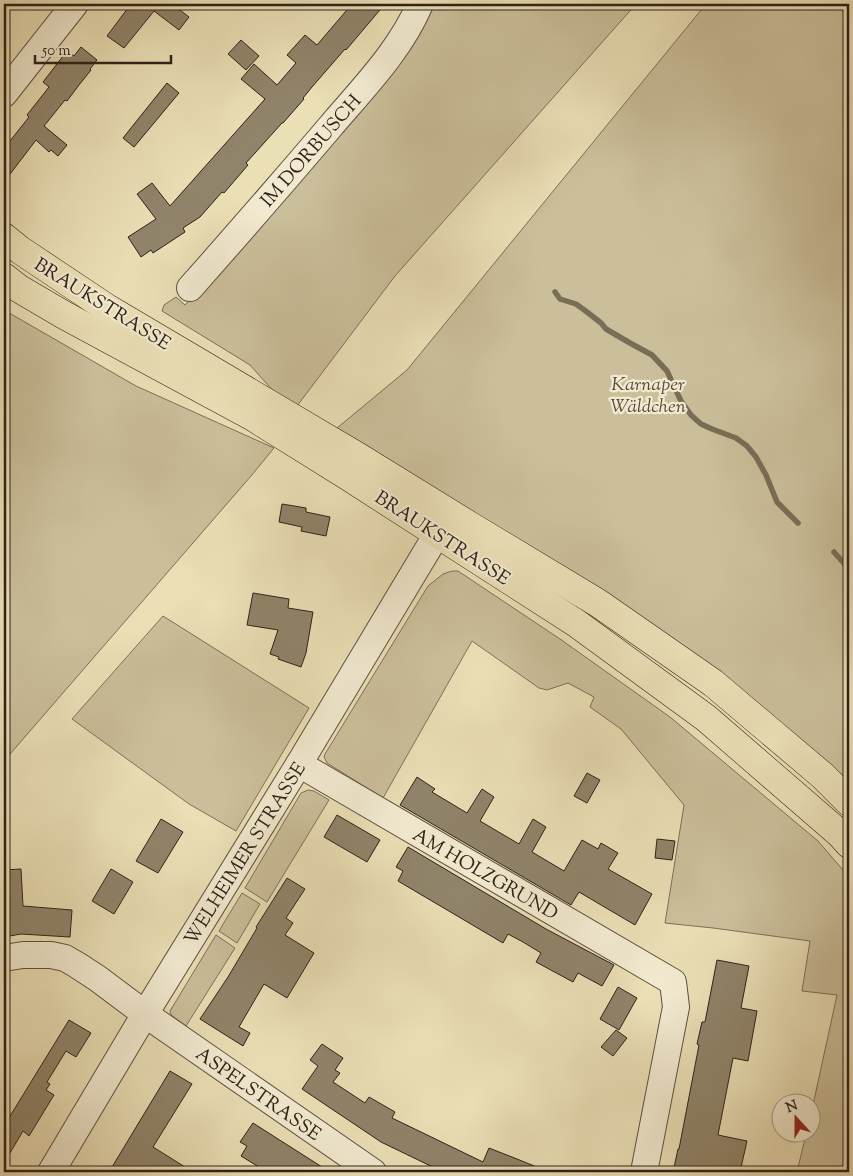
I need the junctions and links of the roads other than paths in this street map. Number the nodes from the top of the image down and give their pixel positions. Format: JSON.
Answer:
{"nodes":[{"id":1,"x":75,"y":4,"type":"edge"},
{"id":2,"x":420,"y":4,"type":"edge"},
{"id":3,"x":4,"y":94,"type":"edge"},
{"id":4,"x":4,"y":237,"type":"edge"},
{"id":5,"x":4,"y":277,"type":"edge"},
{"id":6,"x":190,"y":288,"type":"dead end"},
{"id":7,"x":437,"y":534,"type":"junction"},
{"id":8,"x":299,"y":764,"type":"junction"},
{"id":9,"x":849,"y":802,"type":"edge"},
{"id":10,"x":849,"y":844,"type":"edge"},
{"id":11,"x":4,"y":958,"type":"edge"},
{"id":12,"x":146,"y":1014,"type":"junction"},
{"id":13,"x":51,"y":1172,"type":"edge"},
{"id":14,"x":373,"y":1172,"type":"edge"},
{"id":15,"x":644,"y":1172,"type":"edge"}],
"edges":[{"from":1,"to":3,"type":"street"},
{"from":2,"to":6,"type":"street","name":"IM DORBUSCH"},
{"from":4,"to":9,"type":"main road","name":"BRAUKSTRASSE"},
{"from":5,"to":7,"type":"main road","name":"BRAUKSTRASSE"},
{"from":7,"to":8,"type":"street","name":"WELHEIMER STRASSE"},
{"from":7,"to":10,"type":"main road","name":"BRAUKSTRASSE"},
{"from":8,"to":12,"type":"street","name":"WELHEIMER STRASSE"},
{"from":8,"to":15,"type":"street","name":"AM HOLZGRUND"},
{"from":11,"to":12,"type":"street","name":"ASPELSTRASSE"},
{"from":12,"to":13,"type":"street","name":"WELHEIMER STRASSE"},
{"from":12,"to":14,"type":"street","name":"ASPELSTRASSE"}]}
